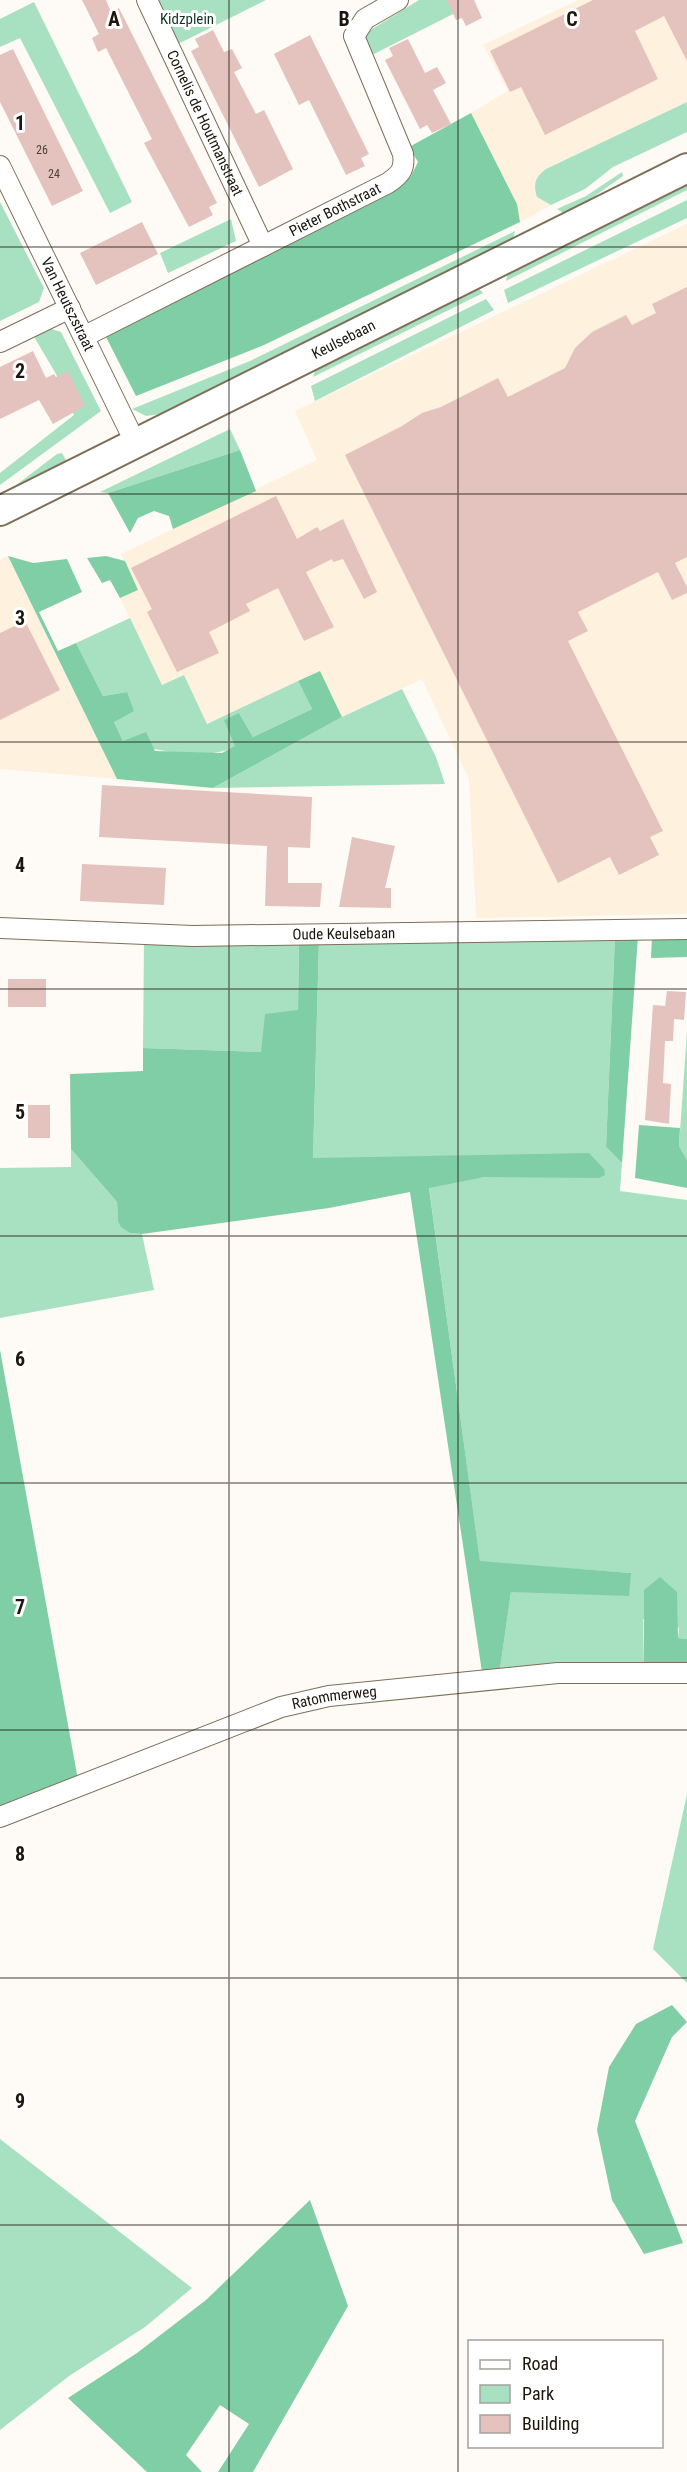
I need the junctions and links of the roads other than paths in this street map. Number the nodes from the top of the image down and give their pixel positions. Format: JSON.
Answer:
{"nodes":[{"id":1,"x":147,"y":0,"type":"edge"},
{"id":2,"x":398,"y":0,"type":"edge"},
{"id":3,"x":0,"y":166,"type":"edge"},
{"id":4,"x":687,"y":168,"type":"edge"},
{"id":5,"x":262,"y":246,"type":"junction"},
{"id":6,"x":70,"y":308,"type":"junction"},
{"id":7,"x":85,"y":336,"type":"junction"},
{"id":8,"x":0,"y":342,"type":"edge"},
{"id":9,"x":135,"y":442,"type":"junction"},
{"id":10,"x":0,"y":511,"type":"edge"},
{"id":11,"x":0,"y":928,"type":"edge"},
{"id":12,"x":687,"y":929,"type":"edge"},
{"id":13,"x":687,"y":1673,"type":"edge"},
{"id":14,"x":0,"y":1817,"type":"edge"}],
"edges":[{"from":1,"to":5,"type":"street","name":"Cornelis de Houtmanstraat"},
{"from":2,"to":5,"type":"street","name":"Pieter Bothstraat"},
{"from":3,"to":6,"type":"street","name":"Van Heutszstraat"},
{"from":4,"to":9,"type":"street","name":"Keulsebaan"},
{"from":5,"to":7,"type":"street","name":"Pieter Bothstraat"},
{"from":6,"to":7,"type":"street","name":"Van Heutszstraat"},
{"from":6,"to":8,"type":"street"},
{"from":7,"to":9,"type":"street","name":"Van Heutszstraat"},
{"from":9,"to":10,"type":"street","name":"Keulsebaan"},
{"from":11,"to":12,"type":"street","name":"Oude Keulsebaan"},
{"from":13,"to":14,"type":"street","name":"Ratommerweg"}]}
